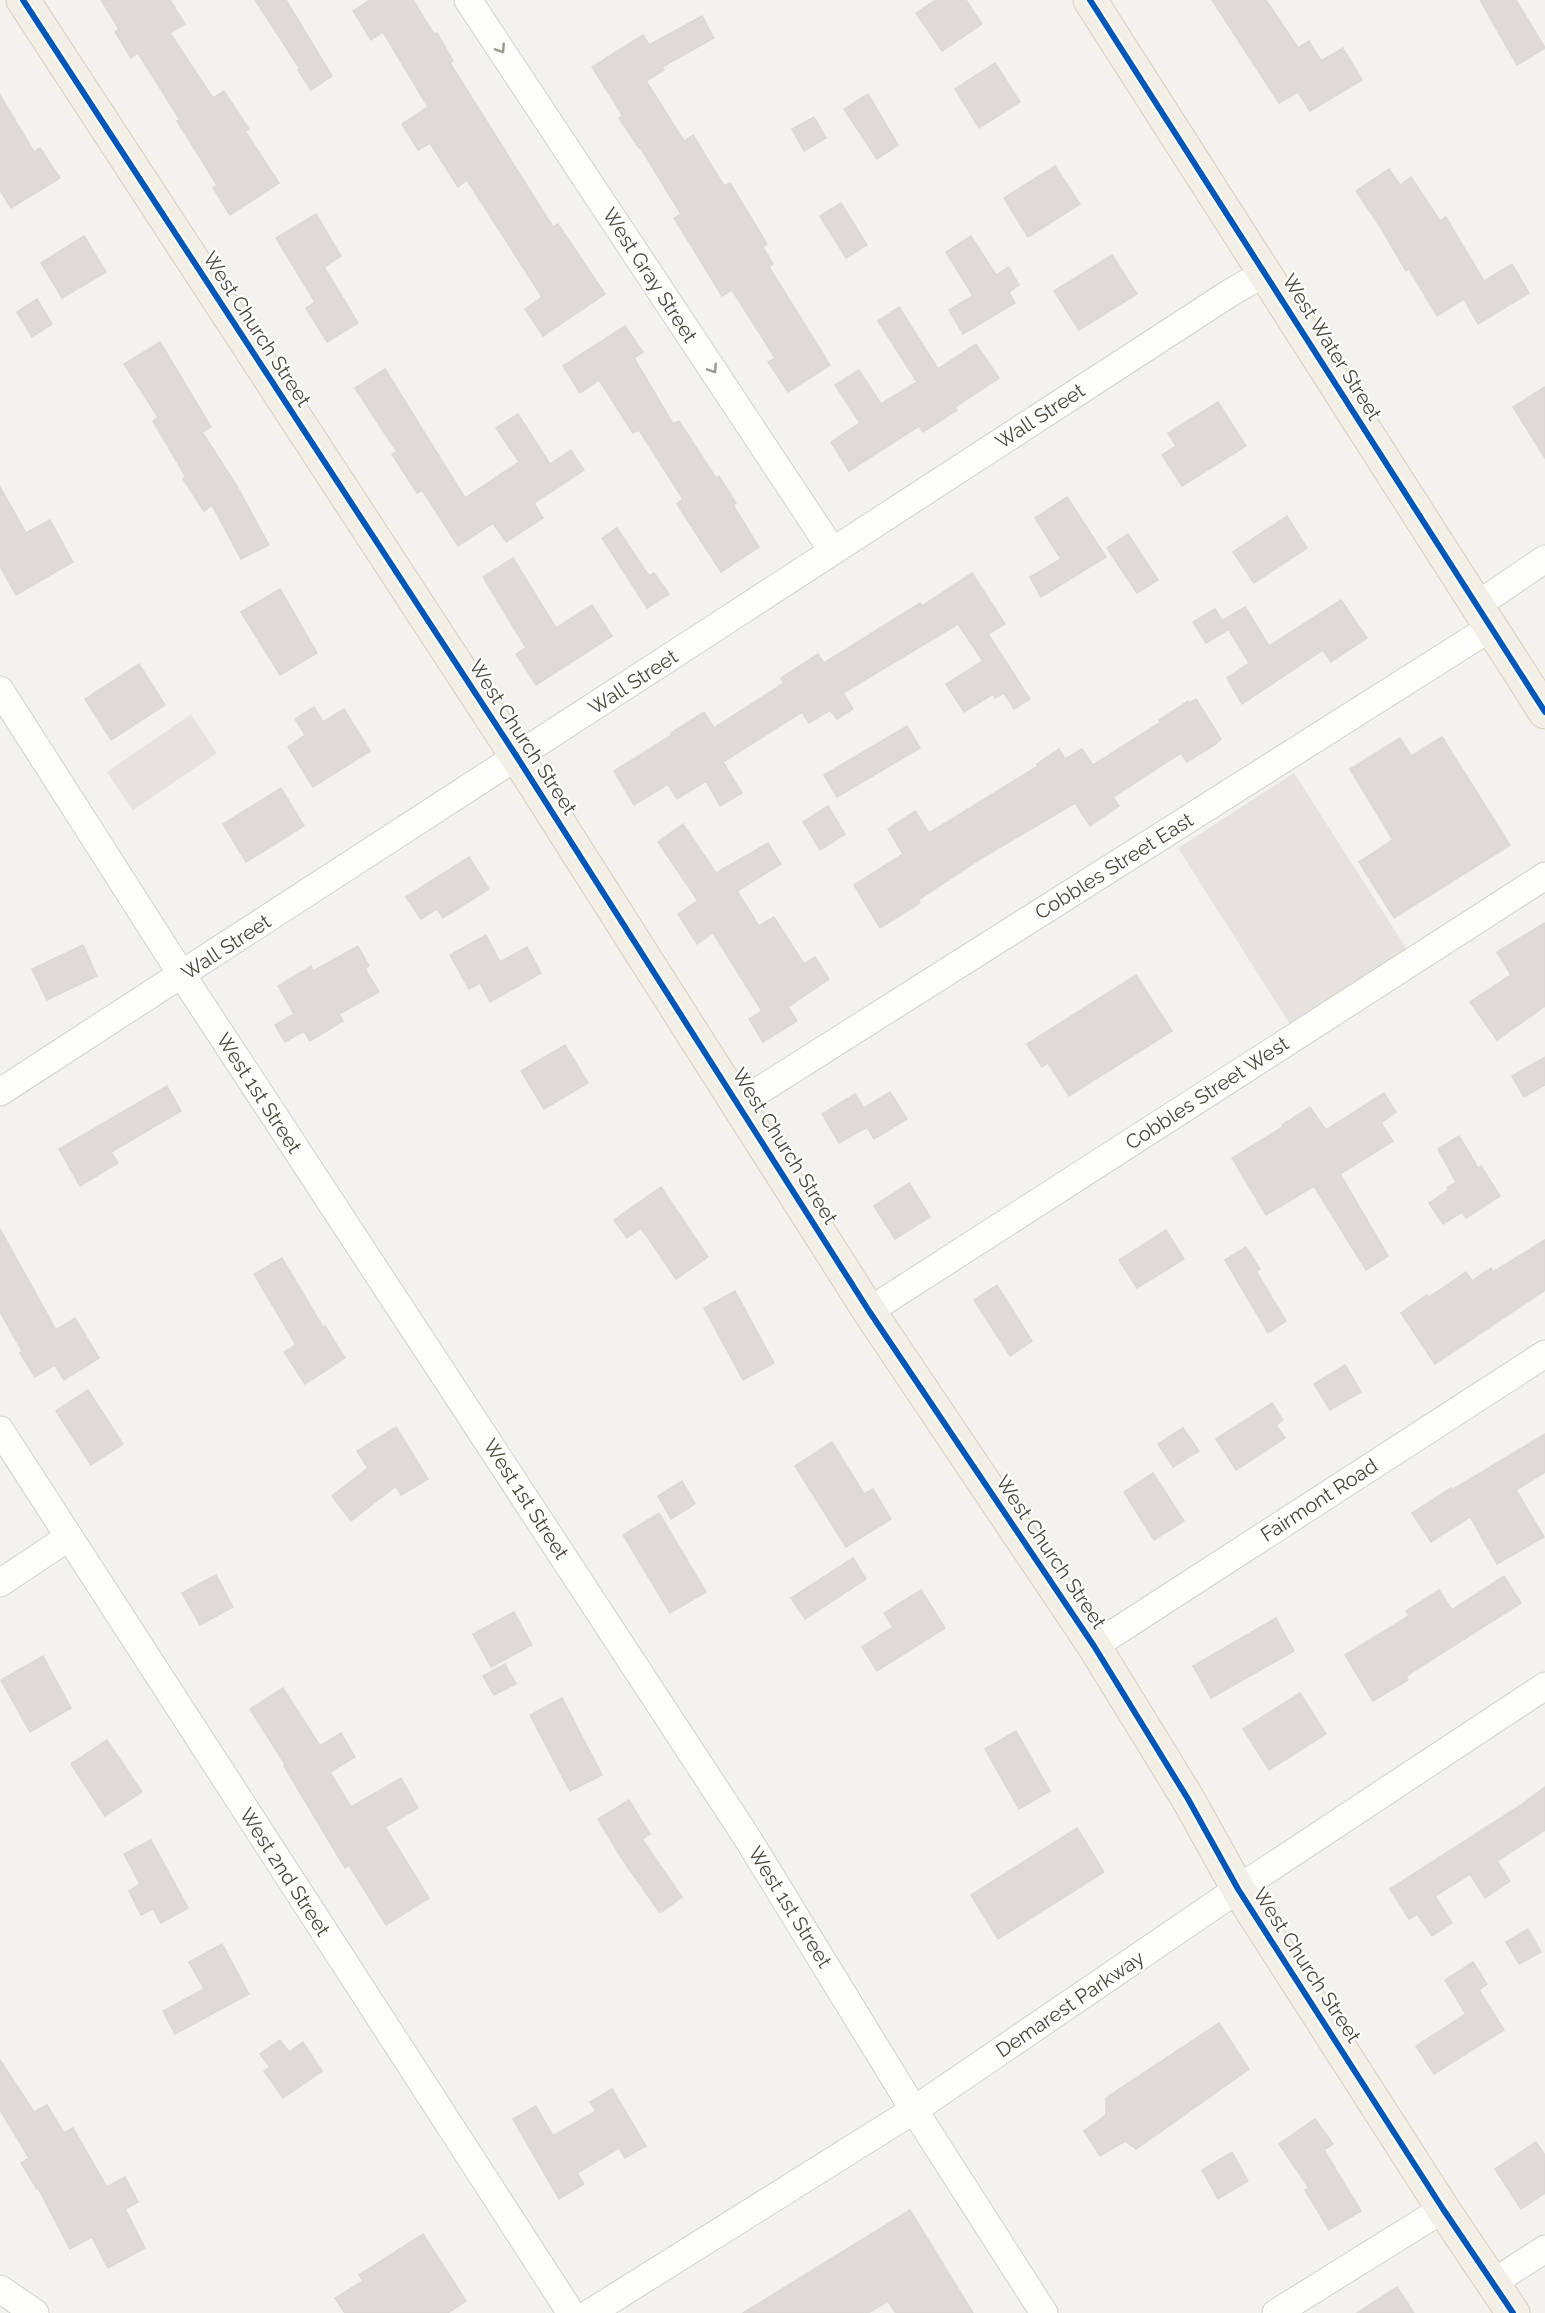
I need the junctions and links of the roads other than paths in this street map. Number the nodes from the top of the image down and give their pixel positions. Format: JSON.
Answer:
{"nodes":[{"id":1,"x":23,"y":0,"type":"edge"},
{"id":2,"x":468,"y":0,"type":"edge"},
{"id":3,"x":1090,"y":0,"type":"edge"},
{"id":4,"x":1266,"y":272,"type":"junction"},
{"id":5,"x":832,"y":550,"type":"junction"},
{"id":6,"x":1545,"y":560,"type":"edge"},
{"id":7,"x":1483,"y":617,"type":"junction"},
{"id":8,"x":0,"y":690,"type":"edge"},
{"id":9,"x":1545,"y":712,"type":"edge"},
{"id":10,"x":517,"y":758,"type":"junction"},
{"id":11,"x":1545,"y":876,"type":"edge"},
{"id":12,"x":182,"y":975,"type":"junction"},
{"id":13,"x":0,"y":1092,"type":"edge"},
{"id":14,"x":738,"y":1104,"type":"junction"},
{"id":15,"x":869,"y":1311,"type":"junction"},
{"id":16,"x":1545,"y":1354,"type":"edge"},
{"id":17,"x":0,"y":1431,"type":"edge"},
{"id":18,"x":69,"y":1537,"type":"junction"},
{"id":19,"x":0,"y":1583,"type":"edge"},
{"id":20,"x":1094,"y":1646,"type":"junction"},
{"id":21,"x":1545,"y":1686,"type":"edge"},
{"id":22,"x":1238,"y":1889,"type":"junction"},
{"id":23,"x":914,"y":2110,"type":"junction"},
{"id":24,"x":1443,"y":2209,"type":"junction"},
{"id":25,"x":1545,"y":2249,"type":"edge"},
{"id":26,"x":1494,"y":2282,"type":"junction"},
{"id":27,"x":0,"y":2289,"type":"edge"},
{"id":28,"x":35,"y":2313,"type":"edge"},
{"id":29,"x":571,"y":2313,"type":"edge"},
{"id":30,"x":590,"y":2313,"type":"edge"},
{"id":31,"x":1044,"y":2313,"type":"edge"},
{"id":32,"x":1276,"y":2313,"type":"edge"},
{"id":33,"x":1514,"y":2313,"type":"edge"}],
"edges":[{"from":1,"to":10,"type":"main road","name":"West Church Street"},
{"from":2,"to":5,"type":"street","name":"West Gray Street","one_way":true},
{"from":3,"to":4,"type":"main road","name":"West Water Street"},
{"from":4,"to":5,"type":"street","name":"Wall Street"},
{"from":4,"to":7,"type":"main road","name":"West Water Street"},
{"from":5,"to":10,"type":"street","name":"Wall Street"},
{"from":6,"to":7,"type":"street","name":"Cobbles Street East"},
{"from":7,"to":9,"type":"main road","name":"West Water Street"},
{"from":7,"to":14,"type":"street","name":"Cobbles Street East"},
{"from":8,"to":12,"type":"street","name":"West 1st Street"},
{"from":10,"to":12,"type":"street","name":"Wall Street"},
{"from":10,"to":14,"type":"main road","name":"West Church Street"},
{"from":11,"to":15,"type":"street","name":"Cobbles Street West"},
{"from":12,"to":13,"type":"street","name":"Wall Street"},
{"from":12,"to":23,"type":"street","name":"West 1st Street"},
{"from":14,"to":15,"type":"main road","name":"West Church Street"},
{"from":15,"to":20,"type":"main road","name":"West Church Street"},
{"from":16,"to":20,"type":"street","name":"Fairmont Road"},
{"from":17,"to":18,"type":"street","name":"West 2nd Street"},
{"from":18,"to":19,"type":"street"},
{"from":18,"to":29,"type":"street","name":"West 2nd Street"},
{"from":20,"to":22,"type":"main road","name":"West Church Street"},
{"from":21,"to":22,"type":"street","name":"Demarest Parkway"},
{"from":22,"to":23,"type":"street","name":"Demarest Parkway"},
{"from":22,"to":24,"type":"main road","name":"West Church Street"},
{"from":23,"to":30,"type":"street","name":"Demarest Parkway"},
{"from":23,"to":31,"type":"street","name":"West 1st Street"},
{"from":24,"to":26,"type":"main road","name":"West Church Street"},
{"from":24,"to":32,"type":"street"},
{"from":25,"to":26,"type":"street"},
{"from":26,"to":33,"type":"main road","name":"West Church Street"},
{"from":27,"to":28,"type":"street"}]}
